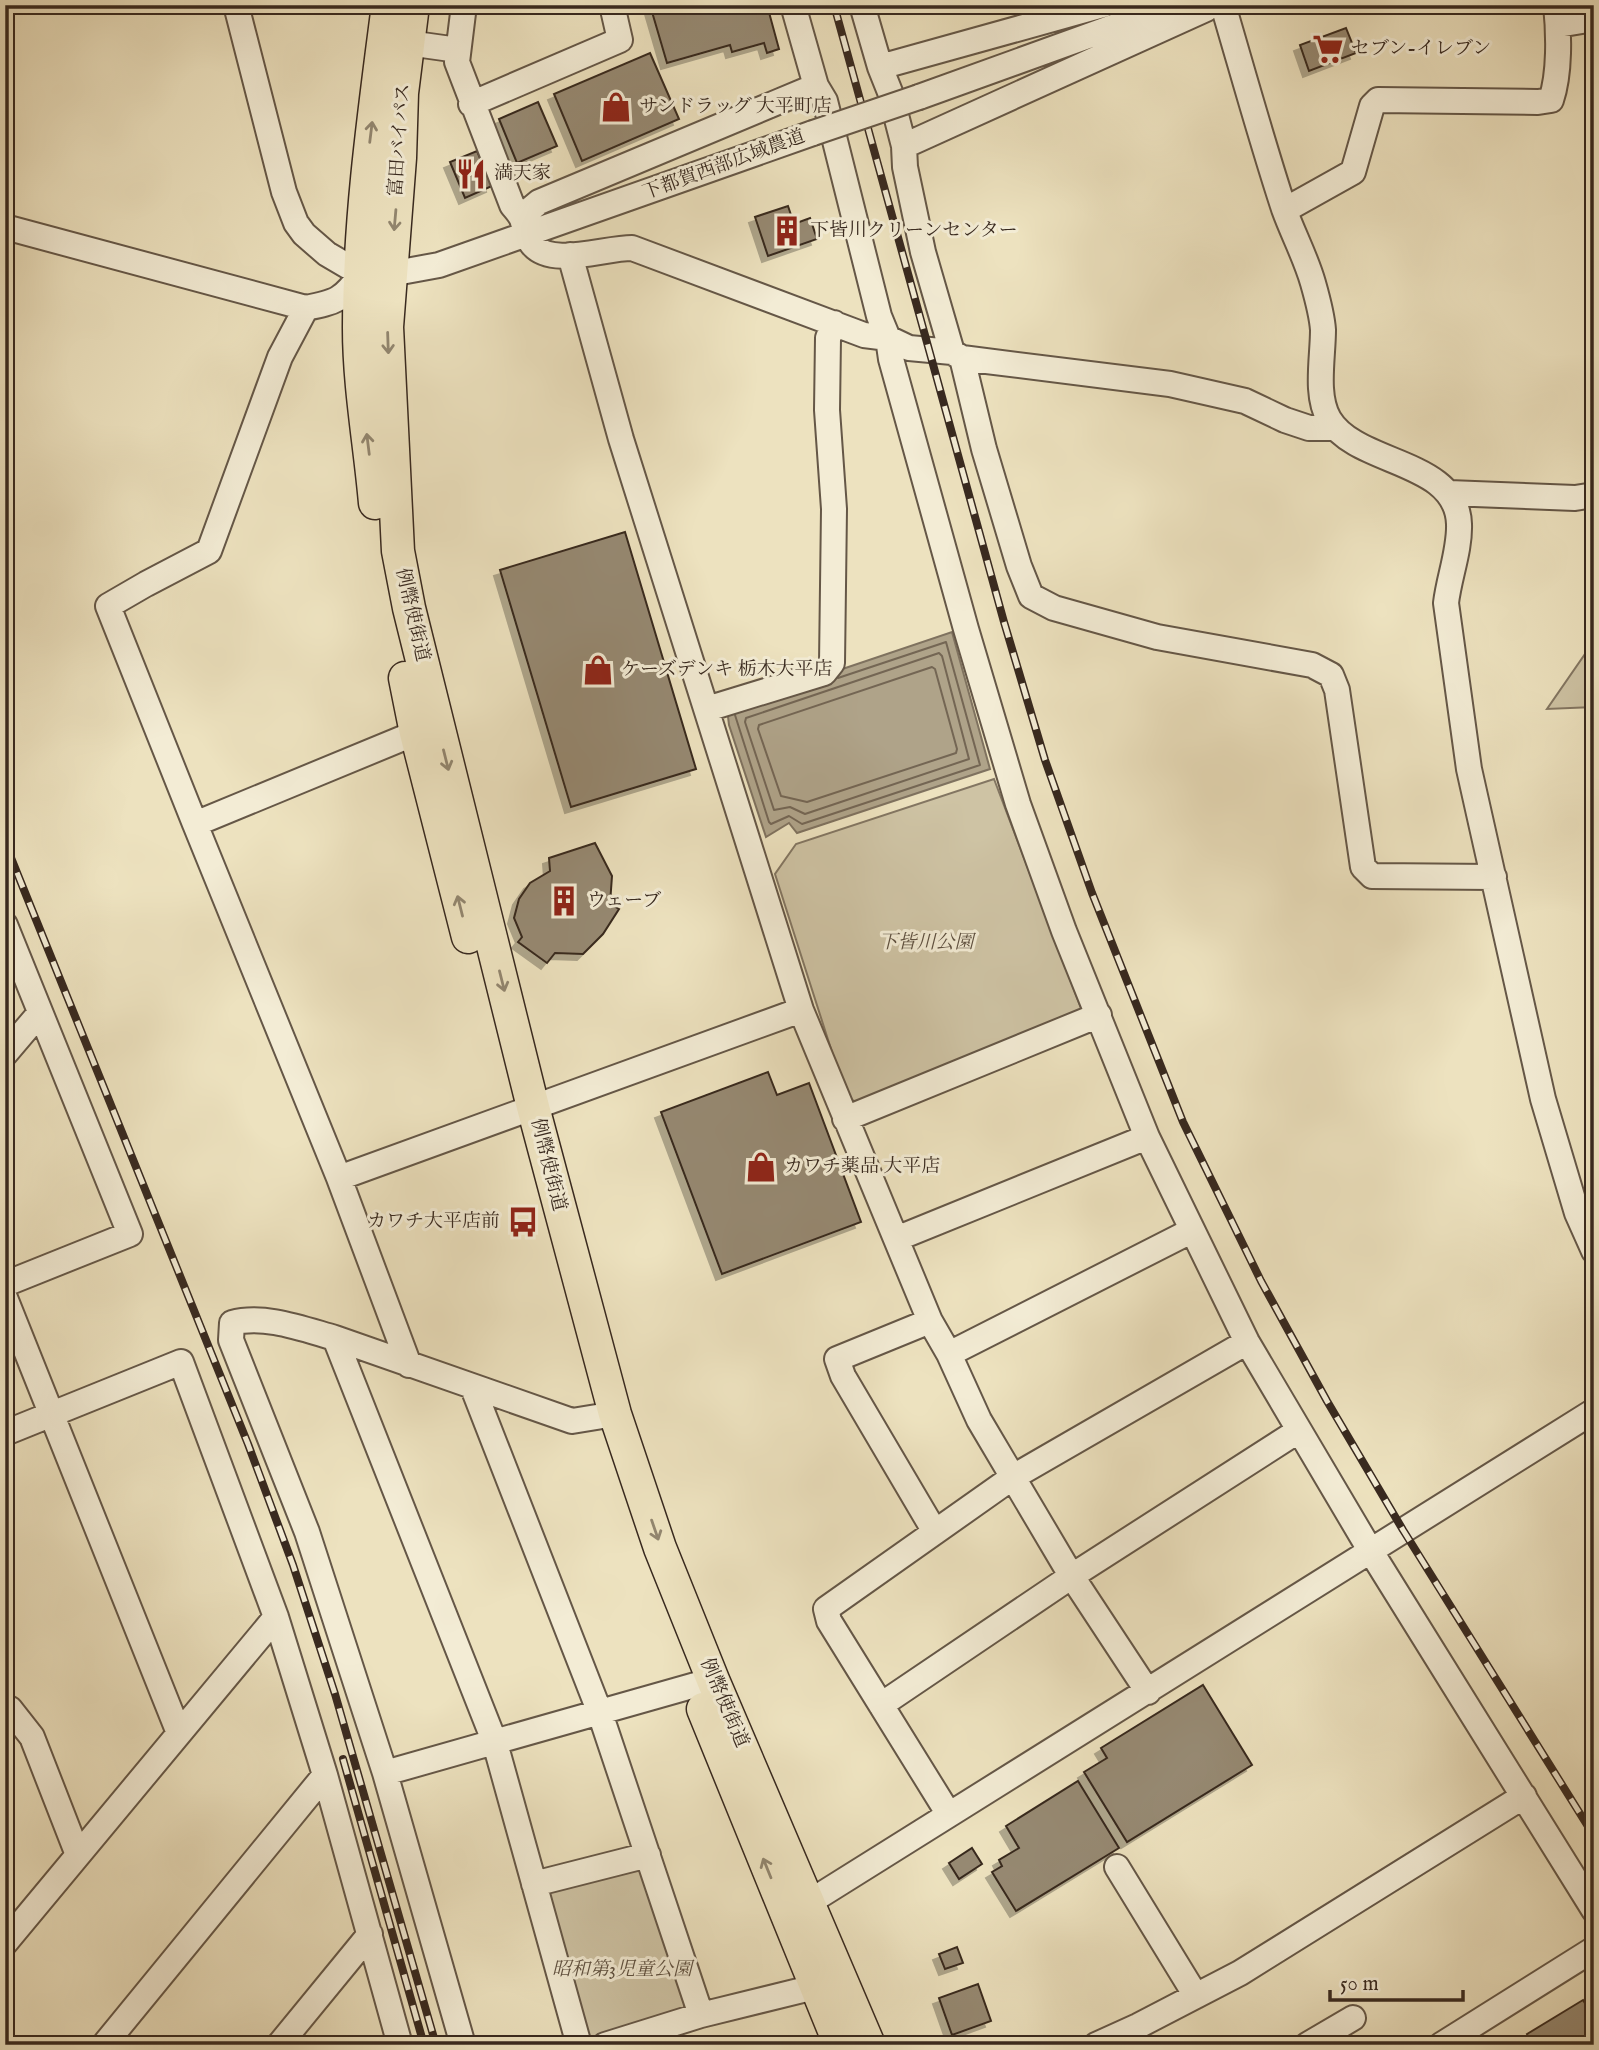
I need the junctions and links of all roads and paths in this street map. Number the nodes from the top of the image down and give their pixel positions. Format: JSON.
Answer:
{"nodes":[{"id":1,"x":236,"y":5,"type":"edge"},
{"id":2,"x":388,"y":5,"type":"edge"},
{"id":3,"x":413,"y":5,"type":"edge"},
{"id":4,"x":464,"y":5,"type":"edge"},
{"id":5,"x":612,"y":5,"type":"edge"},
{"id":6,"x":793,"y":5,"type":"edge"},
{"id":7,"x":862,"y":5,"type":"edge"},
{"id":8,"x":1104,"y":5,"type":"edge"},
{"id":9,"x":1174,"y":5,"type":"edge"},
{"id":10,"x":1210,"y":5,"type":"edge"},
{"id":11,"x":1223,"y":5,"type":"edge"},
{"id":12,"x":1557,"y":15,"type":"edge"},
{"id":13,"x":1594,"y":19,"type":"edge"},
{"id":14,"x":408,"y":43,"type":"junction"},
{"id":15,"x":458,"y":50,"type":"junction"},
{"id":16,"x":880,"y":67,"type":"junction"},
{"id":17,"x":816,"y":86,"type":"junction"},
{"id":18,"x":471,"y":104,"type":"junction"},
{"id":19,"x":904,"y":146,"type":"junction"},
{"id":20,"x":1285,"y":210,"type":"junction"},
{"id":21,"x":524,"y":226,"type":"junction"},
{"id":22,"x":5,"y":227,"type":"edge"},
{"id":23,"x":570,"y":255,"type":"junction"},
{"id":24,"x":376,"y":274,"type":"junction"},
{"id":25,"x":306,"y":308,"type":"junction"},
{"id":26,"x":834,"y":323,"type":"junction"},
{"id":27,"x":888,"y":338,"type":"junction"},
{"id":28,"x":957,"y":355,"type":"junction"},
{"id":29,"x":1335,"y":428,"type":"junction"},
{"id":30,"x":1449,"y":494,"type":"junction"},
{"id":31,"x":1594,"y":495,"type":"edge"},
{"id":32,"x":707,"y":709,"type":"junction"},
{"id":33,"x":427,"y":728,"type":"junction"},
{"id":34,"x":195,"y":824,"type":"junction"},
{"id":35,"x":1494,"y":877,"type":"junction"},
{"id":36,"x":5,"y":925,"type":"edge"},
{"id":37,"x":801,"y":1010,"type":"junction"},
{"id":38,"x":39,"y":1014,"type":"junction"},
{"id":39,"x":1099,"y":1015,"type":"junction"},
{"id":40,"x":5,"y":1054,"type":"edge"},
{"id":41,"x":523,"y":1110,"type":"junction"},
{"id":42,"x":845,"y":1119,"type":"junction"},
{"id":43,"x":1147,"y":1137,"type":"junction"},
{"id":44,"x":339,"y":1178,"type":"junction"},
{"id":45,"x":1191,"y":1231,"type":"junction"},
{"id":46,"x":896,"y":1239,"type":"junction"},
{"id":47,"x":1592,"y":1242,"type":"edge"},
{"id":48,"x":5,"y":1284,"type":"edge"},
{"id":49,"x":5,"y":1298,"type":"edge"},
{"id":50,"x":930,"y":1321,"type":"junction"},
{"id":51,"x":335,"y":1338,"type":"junction"},
{"id":52,"x":1247,"y":1342,"type":"junction"},
{"id":53,"x":949,"y":1354,"type":"junction"},
{"id":54,"x":409,"y":1365,"type":"junction"},
{"id":55,"x":473,"y":1388,"type":"junction"},
{"id":56,"x":1594,"y":1412,"type":"edge"},
{"id":57,"x":51,"y":1415,"type":"junction"},
{"id":58,"x":605,"y":1416,"type":"junction"},
{"id":59,"x":1298,"y":1430,"type":"junction"},
{"id":60,"x":5,"y":1433,"type":"edge"},
{"id":61,"x":1013,"y":1477,"type":"junction"},
{"id":62,"x":935,"y":1532,"type":"junction"},
{"id":63,"x":1370,"y":1550,"type":"junction"},
{"id":64,"x":1072,"y":1576,"type":"junction"},
{"id":65,"x":276,"y":1618,"type":"junction"},
{"id":66,"x":703,"y":1683,"type":"junction"},
{"id":67,"x":1148,"y":1692,"type":"junction"},
{"id":68,"x":881,"y":1705,"type":"junction"},
{"id":69,"x":7,"y":1707,"type":"edge"},
{"id":70,"x":600,"y":1713,"type":"junction"},
{"id":71,"x":179,"y":1734,"type":"junction"},
{"id":72,"x":495,"y":1743,"type":"junction"},
{"id":73,"x":385,"y":1773,"type":"junction"},
{"id":74,"x":324,"y":1775,"type":"junction"},
{"id":75,"x":1524,"y":1796,"type":"junction"},
{"id":76,"x":948,"y":1813,"type":"junction"},
{"id":77,"x":78,"y":1855,"type":"junction"},
{"id":78,"x":648,"y":1855,"type":"junction"},
{"id":79,"x":1116,"y":1867,"type":"dead end"},
{"id":80,"x":534,"y":1884,"type":"junction"},
{"id":81,"x":796,"y":1908,"type":"junction"},
{"id":82,"x":1594,"y":1910,"type":"edge"},
{"id":83,"x":370,"y":1934,"type":"junction"},
{"id":84,"x":5,"y":1943,"type":"edge"},
{"id":85,"x":1594,"y":1949,"type":"edge"},
{"id":86,"x":828,"y":1984,"type":"junction"},
{"id":87,"x":1196,"y":1996,"type":"junction"},
{"id":88,"x":701,"y":2015,"type":"junction"},
{"id":89,"x":1353,"y":2018,"type":"dead end"},
{"id":90,"x":104,"y":2045,"type":"edge"},
{"id":91,"x":279,"y":2045,"type":"edge"},
{"id":92,"x":400,"y":2045,"type":"edge"},
{"id":93,"x":463,"y":2045,"type":"edge"},
{"id":94,"x":579,"y":2045,"type":"edge"},
{"id":95,"x":606,"y":2045,"type":"edge"},
{"id":96,"x":839,"y":2045,"type":"edge"},
{"id":97,"x":869,"y":2045,"type":"edge"},
{"id":98,"x":1096,"y":2045,"type":"edge"},
{"id":99,"x":1307,"y":2045,"type":"edge"},
{"id":100,"x":1441,"y":2045,"type":"edge"}],
"edges":[{"from":1,"to":24,"type":"street"},
{"from":24,"to":2,"type":"main road","name":"富田バイパス","one_way":true},
{"from":3,"to":14,"type":"main road","name":"富田バイパス"},
{"from":4,"to":15,"type":"street"},
{"from":5,"to":18,"type":"street"},
{"from":6,"to":17,"type":"street"},
{"from":7,"to":16,"type":"street"},
{"from":8,"to":16,"type":"street"},
{"from":9,"to":21,"type":"street","name":"下都賀西部広域農道","bridge":true},
{"from":10,"to":19,"type":"street"},
{"from":11,"to":20,"type":"street"},
{"from":12,"to":13,"type":"street"},
{"from":12,"to":20,"type":"street"},
{"from":14,"to":15,"type":"street"},
{"from":14,"to":24,"type":"main road","name":"富田バイパス","one_way":true},
{"from":15,"to":18,"type":"street"},
{"from":16,"to":19,"type":"street"},
{"from":17,"to":21,"type":"street"},
{"from":17,"to":27,"type":"street"},
{"from":18,"to":21,"type":"street"},
{"from":19,"to":28,"type":"street"},
{"from":20,"to":29,"type":"street"},
{"from":21,"to":23,"type":"street"},
{"from":21,"to":24,"type":"street","name":"下都賀西部広域農道"},
{"from":22,"to":25,"type":"street"},
{"from":23,"to":26,"type":"street"},
{"from":23,"to":32,"type":"street"},
{"from":24,"to":25,"type":"street"},
{"from":24,"to":33,"type":"main road","name":"例幣使街道"},
{"from":25,"to":34,"type":"street"},
{"from":26,"to":27,"type":"street"},
{"from":26,"to":32,"type":"street"},
{"from":27,"to":28,"type":"street"},
{"from":27,"to":39,"type":"street"},
{"from":28,"to":29,"type":"street"},
{"from":28,"to":35,"type":"street"},
{"from":29,"to":30,"type":"street"},
{"from":30,"to":31,"type":"street"},
{"from":30,"to":35,"type":"street"},
{"from":32,"to":37,"type":"street"},
{"from":33,"to":34,"type":"street"},
{"from":33,"to":41,"type":"main road","name":"例幣使街道"},
{"from":34,"to":44,"type":"street"},
{"from":35,"to":47,"type":"street"},
{"from":36,"to":38,"type":"street"},
{"from":37,"to":41,"type":"street"},
{"from":37,"to":42,"type":"street"},
{"from":38,"to":40,"type":"street"},
{"from":38,"to":48,"type":"street"},
{"from":39,"to":42,"type":"street"},
{"from":39,"to":43,"type":"street"},
{"from":41,"to":44,"type":"street"},
{"from":41,"to":58,"type":"main road","name":"例幣使街道"},
{"from":42,"to":46,"type":"street"},
{"from":43,"to":45,"type":"street"},
{"from":43,"to":46,"type":"street"},
{"from":44,"to":54,"type":"street"},
{"from":45,"to":52,"type":"street"},
{"from":45,"to":53,"type":"street"},
{"from":46,"to":50,"type":"street"},
{"from":49,"to":57,"type":"street"},
{"from":50,"to":53,"type":"street"},
{"from":50,"to":62,"type":"street"},
{"from":51,"to":54,"type":"street"},
{"from":51,"to":72,"type":"street"},
{"from":51,"to":73,"type":"street"},
{"from":52,"to":59,"type":"street"},
{"from":52,"to":61,"type":"street"},
{"from":53,"to":61,"type":"street"},
{"from":54,"to":55,"type":"street"},
{"from":55,"to":58,"type":"street"},
{"from":55,"to":70,"type":"street"},
{"from":56,"to":63,"type":"street"},
{"from":57,"to":60,"type":"street"},
{"from":57,"to":65,"type":"street"},
{"from":57,"to":71,"type":"street"},
{"from":58,"to":66,"type":"main road","name":"例幣使街道"},
{"from":59,"to":63,"type":"street"},
{"from":59,"to":64,"type":"street"},
{"from":61,"to":62,"type":"street"},
{"from":61,"to":64,"type":"street"},
{"from":62,"to":68,"type":"street"},
{"from":63,"to":67,"type":"street"},
{"from":63,"to":75,"type":"street"},
{"from":64,"to":67,"type":"street"},
{"from":64,"to":68,"type":"street"},
{"from":65,"to":71,"type":"street"},
{"from":65,"to":74,"type":"street"},
{"from":66,"to":70,"type":"street"},
{"from":66,"to":81,"type":"main road","name":"例幣使街道"},
{"from":67,"to":76,"type":"street"},
{"from":68,"to":76,"type":"street"},
{"from":69,"to":77,"type":"street"},
{"from":70,"to":72,"type":"street"},
{"from":70,"to":78,"type":"street"},
{"from":71,"to":77,"type":"street"},
{"from":72,"to":73,"type":"street"},
{"from":72,"to":80,"type":"street"},
{"from":73,"to":93,"type":"street"},
{"from":74,"to":83,"type":"street"},
{"from":74,"to":90,"type":"street"},
{"from":75,"to":82,"type":"street"},
{"from":75,"to":87,"type":"street"},
{"from":76,"to":81,"type":"street"},
{"from":77,"to":84,"type":"street"},
{"from":78,"to":80,"type":"street"},
{"from":78,"to":88,"type":"street"},
{"from":79,"to":87,"type":"street"},
{"from":80,"to":94,"type":"street"},
{"from":81,"to":86,"type":"main road","name":"例幣使街道"},
{"from":83,"to":91,"type":"street"},
{"from":83,"to":92,"type":"street"},
{"from":85,"to":100,"type":"street"},
{"from":86,"to":88,"type":"street"},
{"from":86,"to":96,"type":"main road","name":"例幣使街道"},
{"from":86,"to":97,"type":"main road","name":"例幣使街道"},
{"from":87,"to":98,"type":"street"},
{"from":88,"to":95,"type":"street"},
{"from":89,"to":99,"type":"street"}]}
